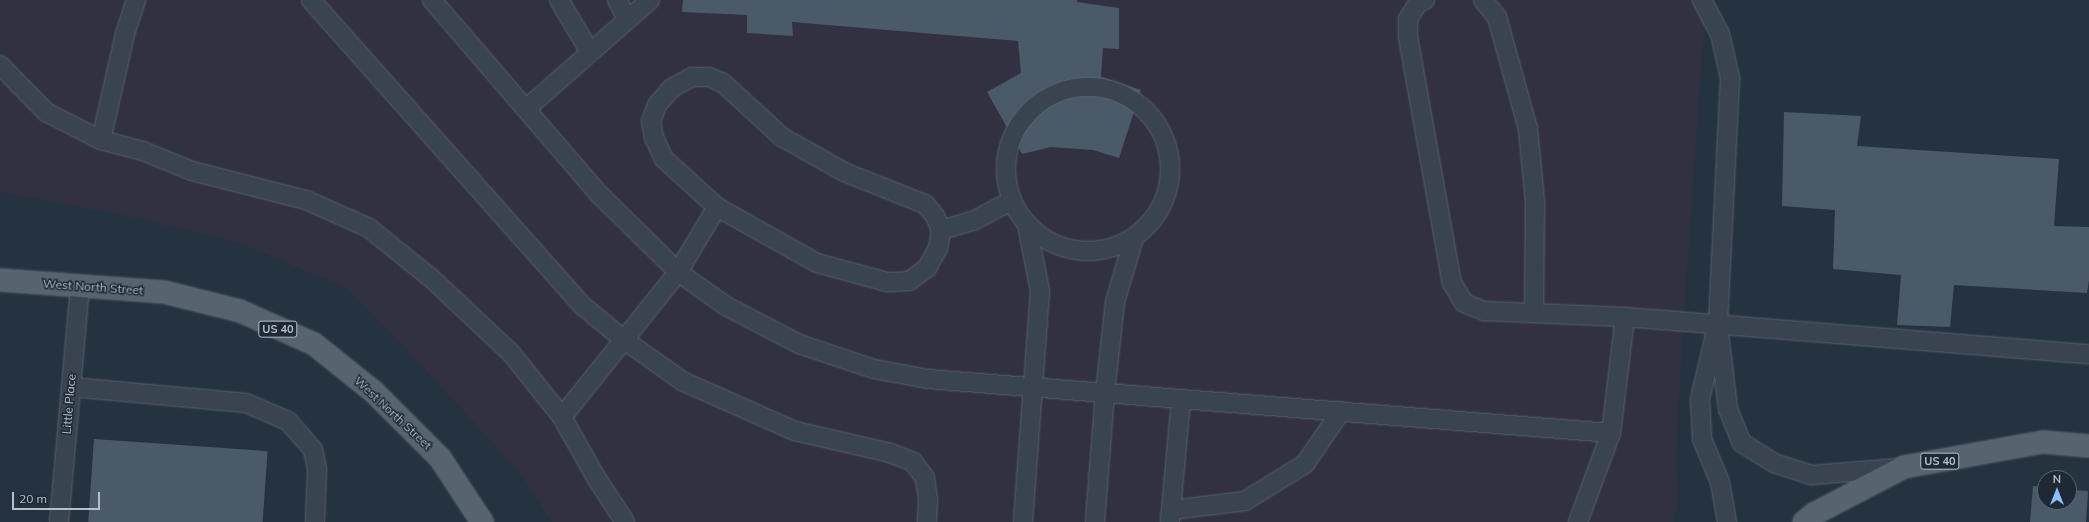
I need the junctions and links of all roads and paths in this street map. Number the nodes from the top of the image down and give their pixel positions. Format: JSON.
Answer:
{"nodes":[{"id":1,"x":136,"y":0,"type":"edge"},
{"id":2,"x":311,"y":0,"type":"edge"},
{"id":3,"x":432,"y":0,"type":"edge"},
{"id":4,"x":559,"y":0,"type":"edge"},
{"id":5,"x":617,"y":0,"type":"edge"},
{"id":6,"x":650,"y":0,"type":"edge"},
{"id":7,"x":1425,"y":0,"type":"edge"},
{"id":8,"x":1483,"y":0,"type":"edge"},
{"id":9,"x":1702,"y":0,"type":"edge"},
{"id":10,"x":627,"y":20,"type":"junction"},
{"id":11,"x":590,"y":52,"type":"junction"},
{"id":12,"x":0,"y":65,"type":"edge"},
{"id":13,"x":526,"y":109,"type":"junction"},
{"id":14,"x":101,"y":140,"type":"junction"},
{"id":15,"x":1011,"y":201,"type":"junction"},
{"id":16,"x":717,"y":207,"type":"junction"},
{"id":17,"x":1026,"y":225,"type":"junction"},
{"id":18,"x":941,"y":230,"type":"junction"},
{"id":19,"x":1134,"y":238,"type":"junction"},
{"id":20,"x":678,"y":272,"type":"junction"},
{"id":21,"x":0,"y":280,"type":"edge"},
{"id":22,"x":80,"y":286,"type":"junction"},
{"id":23,"x":1534,"y":313,"type":"junction"},
{"id":24,"x":1625,"y":317,"type":"junction"},
{"id":25,"x":1718,"y":325,"type":"junction"},
{"id":26,"x":623,"y":339,"type":"junction"},
{"id":27,"x":2089,"y":354,"type":"edge"},
{"id":28,"x":70,"y":387,"type":"junction"},
{"id":29,"x":1033,"y":387,"type":"junction"},
{"id":30,"x":1105,"y":393,"type":"junction"},
{"id":31,"x":1181,"y":399,"type":"junction"},
{"id":32,"x":1341,"y":411,"type":"junction"},
{"id":33,"x":562,"y":417,"type":"junction"},
{"id":34,"x":1611,"y":433,"type":"junction"},
{"id":35,"x":2089,"y":446,"type":"edge"},
{"id":36,"x":1904,"y":467,"type":"junction"},
{"id":37,"x":1170,"y":516,"type":"edge"},
{"id":38,"x":59,"y":522,"type":"edge"},
{"id":39,"x":315,"y":522,"type":"edge"},
{"id":40,"x":482,"y":522,"type":"edge"},
{"id":41,"x":625,"y":522,"type":"edge"},
{"id":42,"x":927,"y":522,"type":"edge"},
{"id":43,"x":1023,"y":522,"type":"edge"},
{"id":44,"x":1095,"y":522,"type":"edge"},
{"id":45,"x":1578,"y":522,"type":"edge"},
{"id":46,"x":1727,"y":522,"type":"edge"},
{"id":47,"x":1804,"y":522,"type":"edge"}],
"edges":[{"from":1,"to":14,"type":"lane"},
{"from":2,"to":26,"type":"lane"},
{"from":3,"to":13,"type":"lane"},
{"from":4,"to":11,"type":"lane"},
{"from":5,"to":10,"type":"lane"},
{"from":6,"to":10,"type":"lane"},
{"from":7,"to":23,"type":"lane"},
{"from":8,"to":23,"type":"lane"},
{"from":9,"to":25,"type":"lane"},
{"from":10,"to":11,"type":"lane"},
{"from":11,"to":13,"type":"lane"},
{"from":12,"to":14,"type":"lane"},
{"from":13,"to":20,"type":"lane"},
{"from":14,"to":33,"type":"lane"},
{"from":15,"to":17,"type":"lane"},
{"from":15,"to":18,"type":"lane"},
{"from":15,"to":19,"type":"lane"},
{"from":16,"to":18,"type":"lane"},
{"from":16,"to":18,"type":"lane"},
{"from":16,"to":20,"type":"lane"},
{"from":17,"to":19,"type":"lane"},
{"from":17,"to":29,"type":"lane"},
{"from":19,"to":30,"type":"lane"},
{"from":20,"to":26,"type":"lane"},
{"from":20,"to":29,"type":"lane"},
{"from":21,"to":22,"type":"main road","name":"West North Street","number":"US 40"},
{"from":22,"to":28,"type":"lane","name":"Little Place"},
{"from":22,"to":40,"type":"main road","name":"West North Street","number":"US 40"},
{"from":23,"to":24,"type":"lane"},
{"from":24,"to":25,"type":"lane"},
{"from":24,"to":34,"type":"lane"},
{"from":25,"to":27,"type":"lane"},
{"from":25,"to":36,"type":"lane"},
{"from":25,"to":46,"type":"lane"},
{"from":26,"to":33,"type":"lane"},
{"from":26,"to":42,"type":"lane"},
{"from":28,"to":38,"type":"lane","name":"Little Place"},
{"from":28,"to":39,"type":"lane"},
{"from":29,"to":30,"type":"lane"},
{"from":29,"to":43,"type":"lane"},
{"from":30,"to":31,"type":"lane"},
{"from":30,"to":44,"type":"lane"},
{"from":31,"to":32,"type":"lane"},
{"from":31,"to":37,"type":"lane"},
{"from":32,"to":34,"type":"lane"},
{"from":32,"to":37,"type":"lane"},
{"from":33,"to":41,"type":"lane"},
{"from":34,"to":45,"type":"lane"},
{"from":35,"to":36,"type":"main road","number":"US 40"},
{"from":36,"to":47,"type":"main road","number":"US 40"}]}
